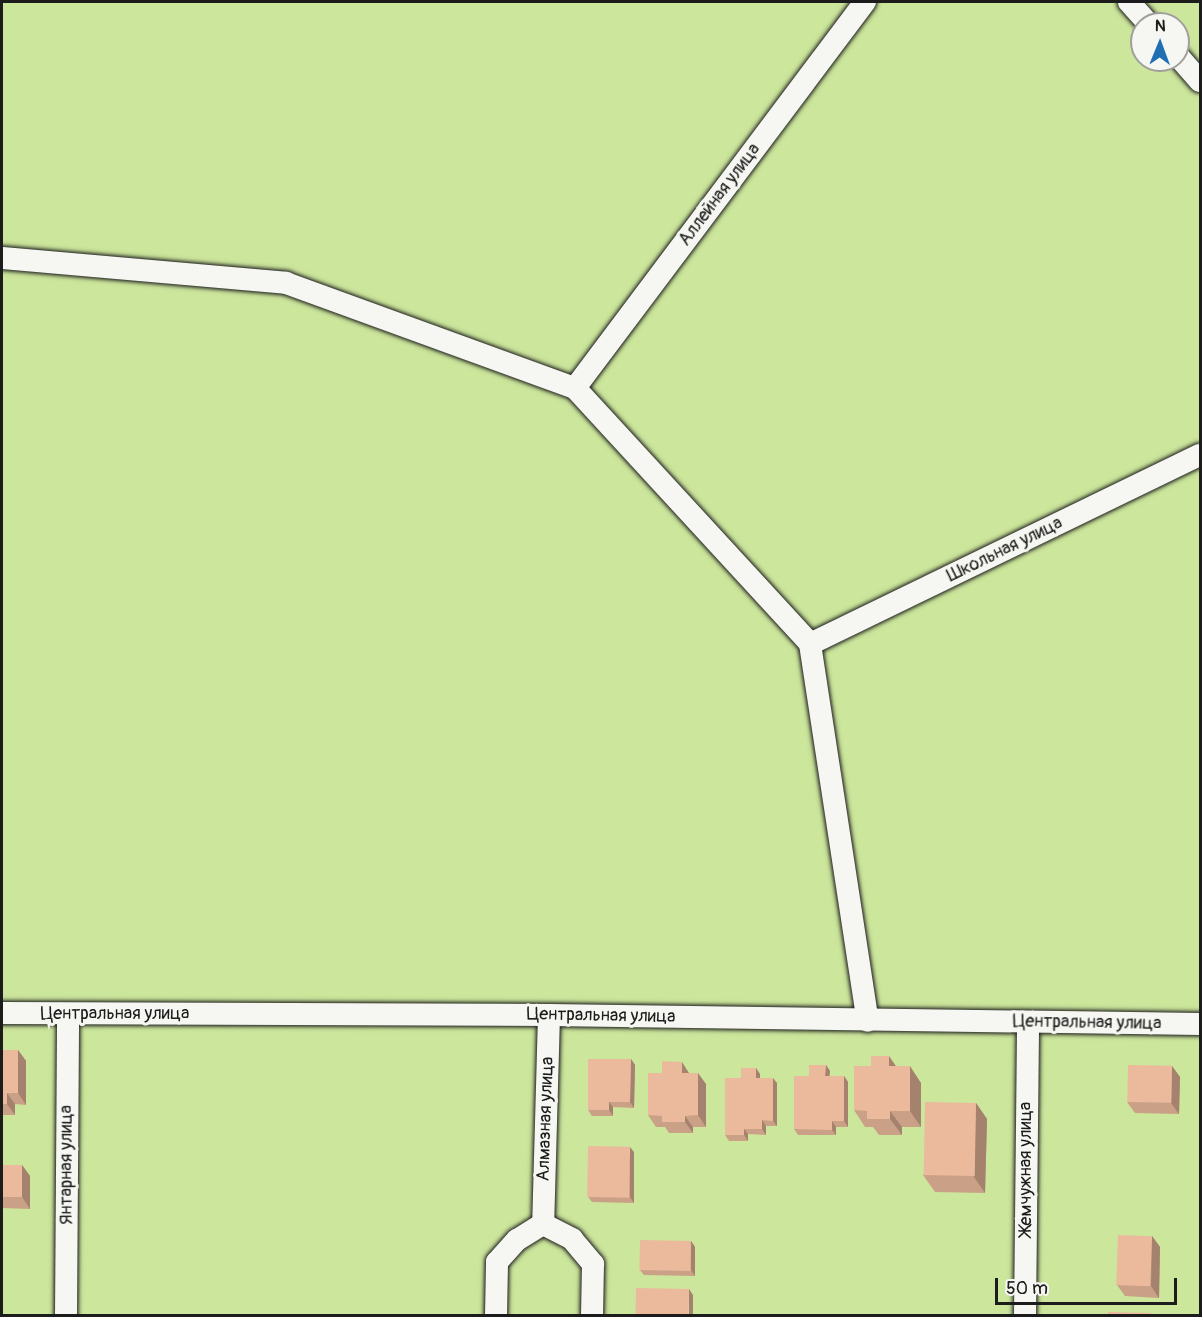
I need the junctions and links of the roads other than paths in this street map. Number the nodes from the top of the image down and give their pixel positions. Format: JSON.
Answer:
{"nodes":[{"id":1,"x":865,"y":2,"type":"edge"},
{"id":2,"x":1190,"y":70,"type":"edge"},
{"id":3,"x":1200,"y":81,"type":"edge"},
{"id":4,"x":2,"y":258,"type":"edge"},
{"id":5,"x":575,"y":388,"type":"junction"},
{"id":6,"x":1200,"y":455,"type":"edge"},
{"id":7,"x":810,"y":644,"type":"junction"},
{"id":8,"x":2,"y":1013,"type":"edge"},
{"id":9,"x":68,"y":1014,"type":"junction"},
{"id":10,"x":549,"y":1015,"type":"junction"},
{"id":11,"x":868,"y":1021,"type":"junction"},
{"id":12,"x":1028,"y":1022,"type":"junction"},
{"id":13,"x":1200,"y":1024,"type":"edge"},
{"id":14,"x":543,"y":1224,"type":"junction"},
{"id":15,"x":66,"y":1316,"type":"edge"},
{"id":16,"x":496,"y":1316,"type":"edge"},
{"id":17,"x":592,"y":1316,"type":"edge"},
{"id":18,"x":1025,"y":1316,"type":"edge"}],
"edges":[{"from":1,"to":5,"type":"street","name":"Аллейная улица"},
{"from":2,"to":3,"type":"street"},
{"from":4,"to":5,"type":"street"},
{"from":5,"to":7,"type":"street"},
{"from":6,"to":7,"type":"street","name":"Школьная улица"},
{"from":7,"to":11,"type":"street"},
{"from":8,"to":9,"type":"street","name":"Центральная улица"},
{"from":9,"to":10,"type":"street","name":"Центральная улица"},
{"from":9,"to":15,"type":"street","name":"Янтарная улица"},
{"from":10,"to":11,"type":"street","name":"Центральная улица"},
{"from":10,"to":14,"type":"street","name":"Алмазная улица"},
{"from":11,"to":12,"type":"street","name":"Центральная улица"},
{"from":12,"to":13,"type":"street","name":"Центральная улица"},
{"from":12,"to":18,"type":"street","name":"Жемчужная улица"},
{"from":14,"to":16,"type":"street"},
{"from":14,"to":17,"type":"street"}]}
